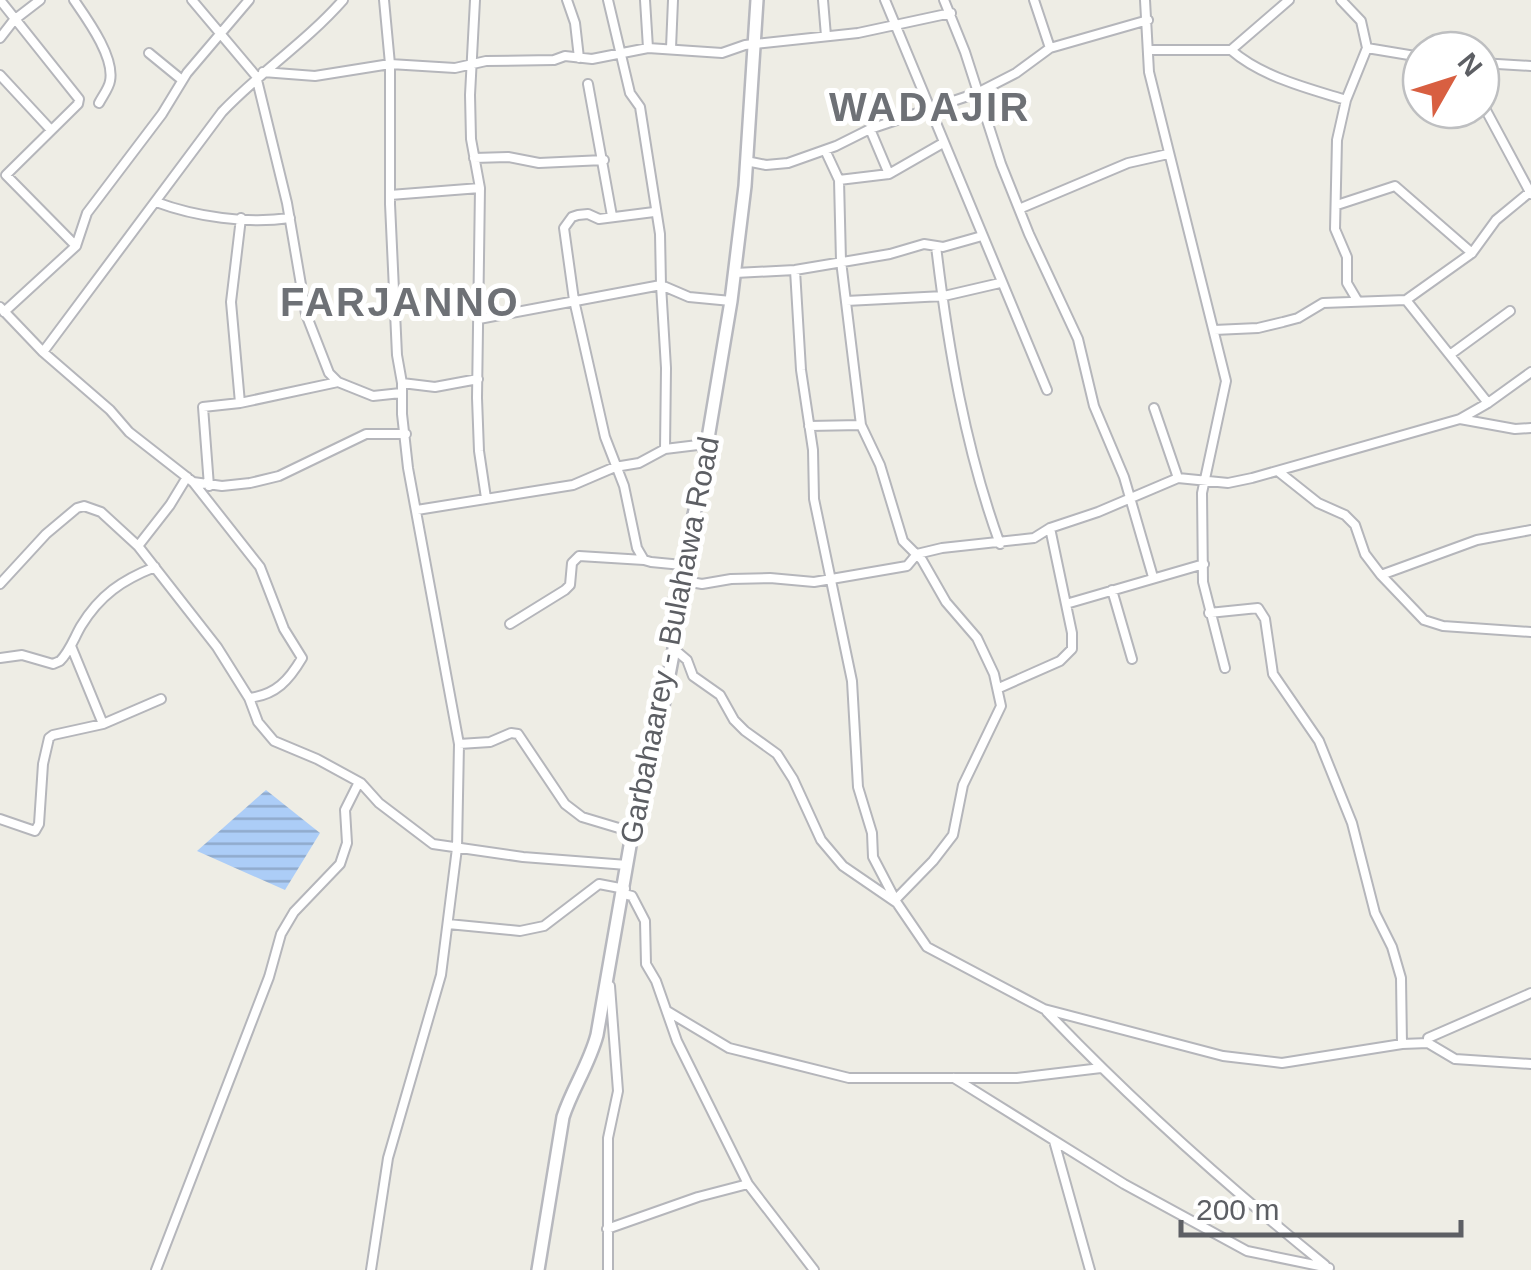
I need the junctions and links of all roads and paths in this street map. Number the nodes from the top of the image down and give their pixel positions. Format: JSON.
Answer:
{"nodes":[{"id":1,"x":0,"y":0,"type":"edge"},
{"id":2,"x":40,"y":0,"type":"edge"},
{"id":3,"x":74,"y":0,"type":"edge"},
{"id":4,"x":192,"y":0,"type":"edge"},
{"id":5,"x":248,"y":0,"type":"edge"},
{"id":6,"x":344,"y":0,"type":"edge"},
{"id":7,"x":384,"y":0,"type":"edge"},
{"id":8,"x":475,"y":0,"type":"edge"},
{"id":9,"x":568,"y":0,"type":"edge"},
{"id":10,"x":608,"y":0,"type":"edge"},
{"id":11,"x":645,"y":0,"type":"edge"},
{"id":12,"x":673,"y":0,"type":"edge"},
{"id":13,"x":756,"y":0,"type":"edge"},
{"id":14,"x":823,"y":0,"type":"edge"},
{"id":15,"x":886,"y":0,"type":"edge"},
{"id":16,"x":944,"y":0,"type":"edge"},
{"id":17,"x":1034,"y":0,"type":"edge"},
{"id":18,"x":1145,"y":0,"type":"edge"},
{"id":19,"x":1288,"y":0,"type":"edge"},
{"id":20,"x":1341,"y":0,"type":"edge"},
{"id":21,"x":951,"y":13,"type":"junction"},
{"id":22,"x":14,"y":20,"type":"junction"},
{"id":23,"x":1148,"y":20,"type":"junction"},
{"id":24,"x":896,"y":24,"type":"junction"},
{"id":25,"x":220,"y":34,"type":"junction"},
{"id":26,"x":826,"y":36,"type":"junction"},
{"id":27,"x":0,"y":38,"type":"edge"},
{"id":28,"x":752,"y":46,"type":"junction"},
{"id":29,"x":648,"y":48,"type":"junction"},
{"id":30,"x":671,"y":48,"type":"junction"},
{"id":31,"x":1050,"y":48,"type":"junction"},
{"id":32,"x":1367,"y":48,"type":"junction"},
{"id":33,"x":1148,"y":50,"type":"junction"},
{"id":34,"x":1231,"y":50,"type":"junction"},
{"id":35,"x":149,"y":52,"type":"dead end"},
{"id":36,"x":622,"y":53,"type":"junction"},
{"id":37,"x":1401,"y":54,"type":"edge"},
{"id":38,"x":580,"y":58,"type":"junction"},
{"id":39,"x":390,"y":64,"type":"junction"},
{"id":40,"x":1501,"y":65,"type":"edge"},
{"id":41,"x":470,"y":66,"type":"junction"},
{"id":42,"x":1531,"y":66,"type":"edge"},
{"id":43,"x":0,"y":74,"type":"edge"},
{"id":44,"x":260,"y":74,"type":"junction"},
{"id":45,"x":182,"y":80,"type":"junction"},
{"id":46,"x":588,"y":84,"type":"dead end"},
{"id":47,"x":977,"y":93,"type":"junction"},
{"id":48,"x":1346,"y":100,"type":"junction"},
{"id":49,"x":99,"y":103,"type":"dead end"},
{"id":50,"x":933,"y":110,"type":"junction"},
{"id":51,"x":870,"y":129,"type":"junction"},
{"id":52,"x":51,"y":130,"type":"junction"},
{"id":53,"x":1497,"y":130,"type":"edge"},
{"id":54,"x":944,"y":143,"type":"junction"},
{"id":55,"x":825,"y":150,"type":"junction"},
{"id":56,"x":1168,"y":154,"type":"junction"},
{"id":57,"x":474,"y":158,"type":"junction"},
{"id":58,"x":604,"y":160,"type":"junction"},
{"id":59,"x":746,"y":161,"type":"junction"},
{"id":60,"x":889,"y":174,"type":"junction"},
{"id":61,"x":839,"y":180,"type":"junction"},
{"id":62,"x":480,"y":188,"type":"junction"},
{"id":63,"x":1530,"y":188,"type":"edge"},
{"id":64,"x":390,"y":196,"type":"junction"},
{"id":65,"x":156,"y":202,"type":"junction"},
{"id":66,"x":1337,"y":205,"type":"junction"},
{"id":67,"x":1019,"y":209,"type":"junction"},
{"id":68,"x":654,"y":212,"type":"junction"},
{"id":69,"x":612,"y":216,"type":"junction"},
{"id":70,"x":241,"y":218,"type":"junction"},
{"id":71,"x":290,"y":218,"type":"junction"},
{"id":72,"x":982,"y":236,"type":"junction"},
{"id":73,"x":76,"y":246,"type":"junction"},
{"id":74,"x":936,"y":246,"type":"junction"},
{"id":75,"x":1472,"y":253,"type":"junction"},
{"id":76,"x":840,"y":261,"type":"junction"},
{"id":77,"x":795,"y":270,"type":"junction"},
{"id":78,"x":735,"y":274,"type":"junction"},
{"id":79,"x":1000,"y":283,"type":"junction"},
{"id":80,"x":662,"y":285,"type":"junction"},
{"id":81,"x":944,"y":296,"type":"junction"},
{"id":82,"x":574,"y":300,"type":"junction"},
{"id":83,"x":1357,"y":300,"type":"junction"},
{"id":84,"x":1406,"y":300,"type":"junction"},
{"id":85,"x":730,"y":301,"type":"junction"},
{"id":86,"x":846,"y":301,"type":"junction"},
{"id":87,"x":1510,"y":311,"type":"dead end"},
{"id":88,"x":4,"y":313,"type":"edge"},
{"id":89,"x":480,"y":319,"type":"junction"},
{"id":90,"x":0,"y":326,"type":"edge"},
{"id":91,"x":1214,"y":330,"type":"junction"},
{"id":92,"x":43,"y":352,"type":"junction"},
{"id":93,"x":1451,"y":354,"type":"junction"},
{"id":94,"x":1531,"y":372,"type":"edge"},
{"id":95,"x":478,"y":379,"type":"junction"},
{"id":96,"x":338,"y":382,"type":"junction"},
{"id":97,"x":402,"y":388,"type":"junction"},
{"id":98,"x":1046,"y":390,"type":"dead end"},
{"id":99,"x":240,"y":403,"type":"junction"},
{"id":100,"x":1488,"y":404,"type":"junction"},
{"id":101,"x":1154,"y":408,"type":"dead end"},
{"id":102,"x":1460,"y":419,"type":"junction"},
{"id":103,"x":860,"y":425,"type":"junction"},
{"id":104,"x":809,"y":426,"type":"junction"},
{"id":105,"x":1531,"y":428,"type":"edge"},
{"id":106,"x":406,"y":434,"type":"junction"},
{"id":107,"x":706,"y":444,"type":"junction"},
{"id":108,"x":665,"y":449,"type":"junction"},
{"id":109,"x":615,"y":467,"type":"junction"},
{"id":110,"x":1280,"y":472,"type":"junction"},
{"id":111,"x":1178,"y":478,"type":"junction"},
{"id":112,"x":1203,"y":479,"type":"junction"},
{"id":113,"x":190,"y":480,"type":"junction"},
{"id":114,"x":209,"y":486,"type":"junction"},
{"id":115,"x":1130,"y":497,"type":"junction"},
{"id":116,"x":486,"y":498,"type":"junction"},
{"id":117,"x":416,"y":510,"type":"junction"},
{"id":118,"x":1050,"y":528,"type":"junction"},
{"id":119,"x":1531,"y":530,"type":"edge"},
{"id":120,"x":1000,"y":544,"type":"junction"},
{"id":121,"x":138,"y":546,"type":"junction"},
{"id":122,"x":916,"y":554,"type":"junction"},
{"id":123,"x":644,"y":560,"type":"junction"},
{"id":124,"x":1204,"y":564,"type":"junction"},
{"id":125,"x":682,"y":565,"type":"junction"},
{"id":126,"x":154,"y":566,"type":"junction"},
{"id":127,"x":1381,"y":575,"type":"junction"},
{"id":128,"x":1153,"y":577,"type":"junction"},
{"id":129,"x":829,"y":579,"type":"junction"},
{"id":130,"x":679,"y":580,"type":"junction"},
{"id":131,"x":0,"y":584,"type":"edge"},
{"id":132,"x":1112,"y":590,"type":"junction"},
{"id":133,"x":1066,"y":604,"type":"junction"},
{"id":134,"x":1209,"y":612,"type":"junction"},
{"id":135,"x":510,"y":624,"type":"dead end"},
{"id":136,"x":1531,"y":632,"type":"edge"},
{"id":137,"x":71,"y":646,"type":"junction"},
{"id":138,"x":674,"y":649,"type":"junction"},
{"id":139,"x":0,"y":658,"type":"edge"},
{"id":140,"x":1132,"y":659,"type":"dead end"},
{"id":141,"x":1226,"y":668,"type":"dead end"},
{"id":142,"x":998,"y":688,"type":"junction"},
{"id":143,"x":250,"y":698,"type":"junction"},
{"id":144,"x":162,"y":699,"type":"dead end"},
{"id":145,"x":104,"y":724,"type":"junction"},
{"id":146,"x":459,"y":744,"type":"junction"},
{"id":147,"x":359,"y":782,"type":"junction"},
{"id":148,"x":0,"y":819,"type":"edge"},
{"id":149,"x":633,"y":832,"type":"junction"},
{"id":150,"x":457,"y":848,"type":"junction"},
{"id":151,"x":628,"y":865,"type":"junction"},
{"id":152,"x":624,"y":892,"type":"junction"},
{"id":153,"x":896,"y":902,"type":"junction"},
{"id":154,"x":448,"y":924,"type":"junction"},
{"id":155,"x":608,"y":971,"type":"junction"},
{"id":156,"x":1531,"y":993,"type":"edge"},
{"id":157,"x":1044,"y":1009,"type":"junction"},
{"id":158,"x":667,"y":1011,"type":"junction"},
{"id":159,"x":1428,"y":1043,"type":"junction"},
{"id":160,"x":1402,"y":1044,"type":"junction"},
{"id":161,"x":1531,"y":1064,"type":"edge"},
{"id":162,"x":1101,"y":1068,"type":"junction"},
{"id":163,"x":954,"y":1078,"type":"junction"},
{"id":164,"x":1054,"y":1141,"type":"junction"},
{"id":165,"x":748,"y":1184,"type":"junction"},
{"id":166,"x":607,"y":1229,"type":"junction"},
{"id":167,"x":1330,"y":1269,"type":"edge"},
{"id":168,"x":156,"y":1270,"type":"edge"},
{"id":169,"x":371,"y":1270,"type":"edge"},
{"id":170,"x":538,"y":1270,"type":"edge"},
{"id":171,"x":608,"y":1270,"type":"edge"},
{"id":172,"x":814,"y":1270,"type":"edge"},
{"id":173,"x":1090,"y":1270,"type":"edge"}],
"edges":[{"from":1,"to":22,"type":"street"},
{"from":2,"to":22,"type":"street"},
{"from":3,"to":49,"type":"street"},
{"from":4,"to":25,"type":"street"},
{"from":5,"to":25,"type":"street"},
{"from":6,"to":44,"type":"street"},
{"from":7,"to":39,"type":"street"},
{"from":8,"to":41,"type":"street"},
{"from":9,"to":38,"type":"street"},
{"from":10,"to":36,"type":"street"},
{"from":11,"to":29,"type":"street"},
{"from":12,"to":30,"type":"street"},
{"from":13,"to":28,"type":"main road","name":"Garbahaarey - Bulahawa Road"},
{"from":14,"to":26,"type":"street"},
{"from":15,"to":24,"type":"street"},
{"from":16,"to":21,"type":"street"},
{"from":17,"to":31,"type":"street"},
{"from":18,"to":23,"type":"street"},
{"from":19,"to":34,"type":"street"},
{"from":20,"to":32,"type":"street"},
{"from":21,"to":24,"type":"street"},
{"from":21,"to":47,"type":"street"},
{"from":22,"to":27,"type":"street"},
{"from":22,"to":52,"type":"street"},
{"from":23,"to":31,"type":"street"},
{"from":23,"to":33,"type":"street"},
{"from":24,"to":26,"type":"street"},
{"from":24,"to":50,"type":"street"},
{"from":25,"to":44,"type":"street"},
{"from":25,"to":45,"type":"street"},
{"from":26,"to":28,"type":"street"},
{"from":28,"to":30,"type":"street"},
{"from":28,"to":59,"type":"main road","name":"Garbahaarey - Bulahawa Road"},
{"from":29,"to":30,"type":"street"},
{"from":29,"to":36,"type":"street"},
{"from":31,"to":47,"type":"street"},
{"from":32,"to":37,"type":"street"},
{"from":32,"to":48,"type":"street"},
{"from":33,"to":34,"type":"street"},
{"from":33,"to":56,"type":"street"},
{"from":34,"to":48,"type":"street"},
{"from":35,"to":45,"type":"street"},
{"from":36,"to":38,"type":"street"},
{"from":36,"to":68,"type":"street"},
{"from":38,"to":41,"type":"street"},
{"from":39,"to":41,"type":"street"},
{"from":39,"to":44,"type":"street"},
{"from":39,"to":64,"type":"street"},
{"from":40,"to":42,"type":"street"},
{"from":41,"to":57,"type":"street"},
{"from":43,"to":52,"type":"street"},
{"from":44,"to":65,"type":"street"},
{"from":44,"to":71,"type":"street"},
{"from":45,"to":73,"type":"street"},
{"from":46,"to":58,"type":"street"},
{"from":47,"to":50,"type":"street"},
{"from":47,"to":67,"type":"street"},
{"from":48,"to":66,"type":"street"},
{"from":50,"to":51,"type":"street"},
{"from":50,"to":54,"type":"street"},
{"from":51,"to":55,"type":"street"},
{"from":51,"to":60,"type":"street"},
{"from":52,"to":73,"type":"street"},
{"from":53,"to":63,"type":"street"},
{"from":54,"to":60,"type":"street"},
{"from":54,"to":72,"type":"street"},
{"from":55,"to":59,"type":"street"},
{"from":55,"to":61,"type":"street"},
{"from":56,"to":67,"type":"street"},
{"from":56,"to":91,"type":"street"},
{"from":57,"to":58,"type":"street"},
{"from":57,"to":62,"type":"street"},
{"from":58,"to":69,"type":"street"},
{"from":59,"to":78,"type":"main road","name":"Garbahaarey - Bulahawa Road"},
{"from":60,"to":61,"type":"street"},
{"from":61,"to":76,"type":"street"},
{"from":62,"to":64,"type":"street"},
{"from":62,"to":89,"type":"street"},
{"from":63,"to":75,"type":"street"},
{"from":64,"to":97,"type":"street"},
{"from":65,"to":70,"type":"street"},
{"from":65,"to":92,"type":"street"},
{"from":66,"to":75,"type":"street"},
{"from":66,"to":83,"type":"street"},
{"from":67,"to":115,"type":"street"},
{"from":68,"to":69,"type":"street"},
{"from":68,"to":80,"type":"street"},
{"from":69,"to":82,"type":"street"},
{"from":70,"to":71,"type":"street"},
{"from":70,"to":99,"type":"street"},
{"from":71,"to":96,"type":"street"},
{"from":72,"to":74,"type":"street"},
{"from":72,"to":79,"type":"street"},
{"from":73,"to":88,"type":"street"},
{"from":74,"to":76,"type":"street"},
{"from":74,"to":81,"type":"street"},
{"from":75,"to":84,"type":"street"},
{"from":76,"to":77,"type":"street"},
{"from":76,"to":86,"type":"street"},
{"from":77,"to":78,"type":"street"},
{"from":77,"to":104,"type":"street"},
{"from":78,"to":85,"type":"main road","name":"Garbahaarey - Bulahawa Road"},
{"from":79,"to":81,"type":"street"},
{"from":79,"to":98,"type":"street"},
{"from":80,"to":82,"type":"street"},
{"from":80,"to":85,"type":"street"},
{"from":80,"to":108,"type":"street"},
{"from":81,"to":86,"type":"street"},
{"from":81,"to":120,"type":"street"},
{"from":82,"to":89,"type":"street"},
{"from":82,"to":109,"type":"street"},
{"from":83,"to":84,"type":"street"},
{"from":83,"to":91,"type":"street"},
{"from":84,"to":93,"type":"street"},
{"from":85,"to":107,"type":"main road","name":"Garbahaarey - Bulahawa Road"},
{"from":86,"to":103,"type":"street"},
{"from":87,"to":93,"type":"street"},
{"from":88,"to":90,"type":"street"},
{"from":88,"to":92,"type":"street"},
{"from":89,"to":95,"type":"street"},
{"from":91,"to":112,"type":"street"},
{"from":92,"to":113,"type":"street"},
{"from":93,"to":100,"type":"street"},
{"from":94,"to":100,"type":"street"},
{"from":95,"to":97,"type":"street"},
{"from":95,"to":116,"type":"street"},
{"from":96,"to":97,"type":"street"},
{"from":96,"to":99,"type":"street"},
{"from":97,"to":106,"type":"street"},
{"from":99,"to":114,"type":"street"},
{"from":100,"to":102,"type":"street"},
{"from":101,"to":111,"type":"street"},
{"from":102,"to":105,"type":"street"},
{"from":102,"to":110,"type":"street"},
{"from":103,"to":104,"type":"street"},
{"from":103,"to":122,"type":"street"},
{"from":104,"to":129,"type":"street"},
{"from":106,"to":114,"type":"street"},
{"from":106,"to":117,"type":"street"},
{"from":107,"to":108,"type":"street"},
{"from":107,"to":125,"type":"main road","name":"Garbahaarey - Bulahawa Road"},
{"from":108,"to":109,"type":"street"},
{"from":109,"to":116,"type":"street"},
{"from":109,"to":123,"type":"street"},
{"from":110,"to":112,"type":"street"},
{"from":110,"to":127,"type":"street"},
{"from":111,"to":112,"type":"street"},
{"from":111,"to":115,"type":"street"},
{"from":112,"to":124,"type":"street"},
{"from":113,"to":114,"type":"street"},
{"from":113,"to":121,"type":"street"},
{"from":113,"to":143,"type":"street"},
{"from":115,"to":118,"type":"street"},
{"from":115,"to":128,"type":"street"},
{"from":116,"to":117,"type":"street"},
{"from":117,"to":146,"type":"street"},
{"from":118,"to":120,"type":"street"},
{"from":118,"to":133,"type":"street"},
{"from":119,"to":127,"type":"street"},
{"from":120,"to":122,"type":"street"},
{"from":121,"to":126,"type":"street"},
{"from":121,"to":131,"type":"street"},
{"from":122,"to":129,"type":"street"},
{"from":122,"to":142,"type":"street"},
{"from":123,"to":125,"type":"street"},
{"from":123,"to":135,"type":"street"},
{"from":124,"to":128,"type":"street"},
{"from":124,"to":134,"type":"street"},
{"from":125,"to":130,"type":"main road","name":"Garbahaarey - Bulahawa Road"},
{"from":126,"to":137,"type":"street"},
{"from":126,"to":143,"type":"street"},
{"from":127,"to":136,"type":"street"},
{"from":128,"to":132,"type":"street"},
{"from":129,"to":130,"type":"street"},
{"from":129,"to":153,"type":"street"},
{"from":130,"to":138,"type":"main road","name":"Garbahaarey - Bulahawa Road"},
{"from":132,"to":133,"type":"street"},
{"from":132,"to":140,"type":"street"},
{"from":133,"to":142,"type":"street"},
{"from":134,"to":141,"type":"street"},
{"from":134,"to":160,"type":"street"},
{"from":137,"to":139,"type":"street"},
{"from":137,"to":145,"type":"street"},
{"from":138,"to":149,"type":"main road","name":"Garbahaarey - Bulahawa Road"},
{"from":138,"to":153,"type":"street"},
{"from":142,"to":153,"type":"street"},
{"from":143,"to":147,"type":"street"},
{"from":144,"to":145,"type":"street"},
{"from":145,"to":148,"type":"street"},
{"from":146,"to":149,"type":"street"},
{"from":146,"to":150,"type":"street"},
{"from":147,"to":150,"type":"street"},
{"from":147,"to":168,"type":"street"},
{"from":149,"to":151,"type":"main road","name":"Garbahaarey - Bulahawa Road"},
{"from":150,"to":151,"type":"street"},
{"from":150,"to":154,"type":"street"},
{"from":151,"to":152,"type":"main road","name":"Garbahaarey - Bulahawa Road"},
{"from":152,"to":154,"type":"street"},
{"from":152,"to":155,"type":"main road","name":"Garbahaarey - Bulahawa Road"},
{"from":152,"to":158,"type":"street"},
{"from":153,"to":157,"type":"street"},
{"from":154,"to":169,"type":"street"},
{"from":155,"to":166,"type":"street"},
{"from":155,"to":170,"type":"main road","name":"Garbahaarey - Bulahawa Road"},
{"from":156,"to":159,"type":"street"},
{"from":157,"to":160,"type":"street"},
{"from":157,"to":162,"type":"street"},
{"from":158,"to":163,"type":"street"},
{"from":158,"to":165,"type":"street"},
{"from":159,"to":160,"type":"street"},
{"from":159,"to":161,"type":"street"},
{"from":162,"to":163,"type":"street"},
{"from":162,"to":167,"type":"street"},
{"from":163,"to":164,"type":"street"},
{"from":164,"to":167,"type":"street"},
{"from":164,"to":173,"type":"street"},
{"from":165,"to":166,"type":"street"},
{"from":165,"to":172,"type":"street"},
{"from":166,"to":171,"type":"street"}]}
